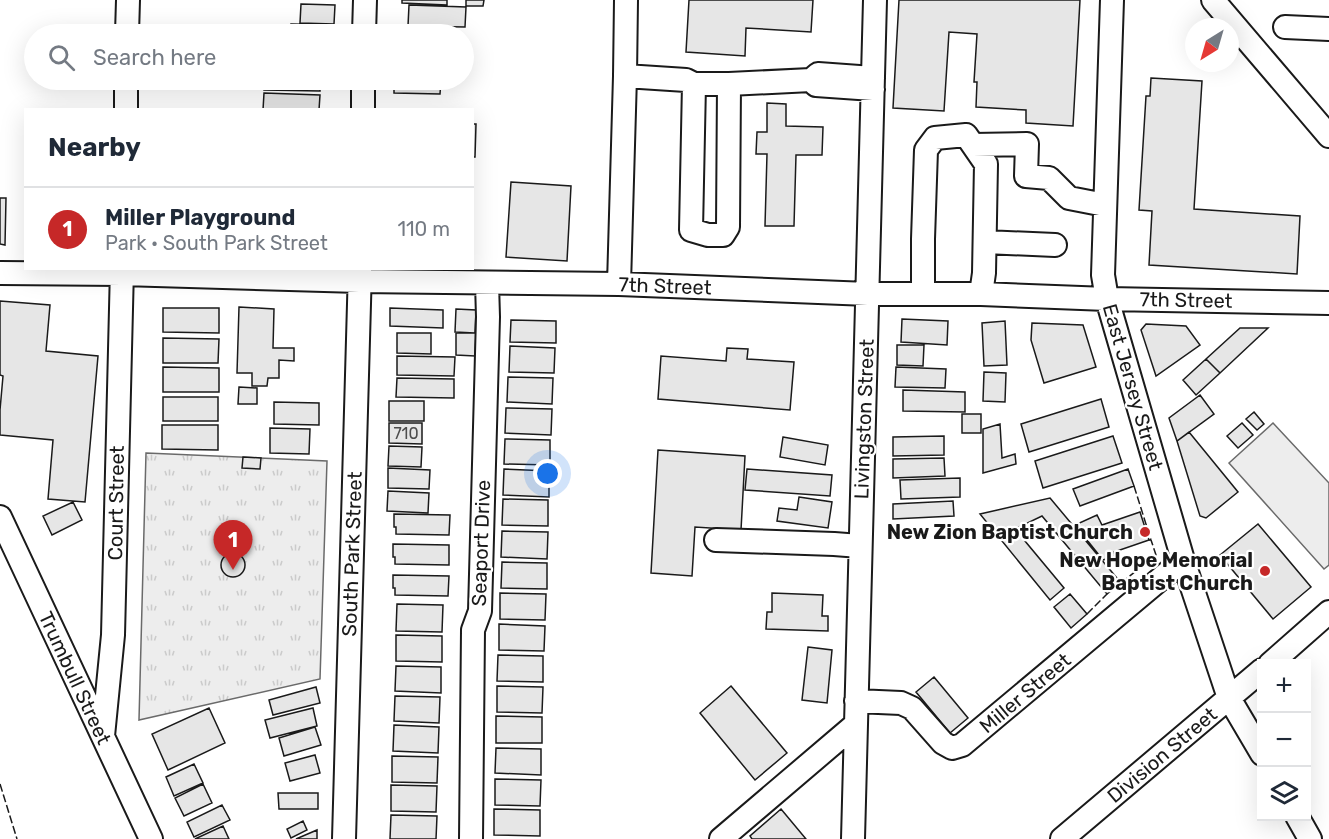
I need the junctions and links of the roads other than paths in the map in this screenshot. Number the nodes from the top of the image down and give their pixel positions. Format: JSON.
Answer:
{"nodes":[{"id":1,"x":128,"y":0,"type":"edge"},
{"id":2,"x":364,"y":0,"type":"edge"},
{"id":3,"x":626,"y":0,"type":"edge"},
{"id":4,"x":875,"y":0,"type":"edge"},
{"id":5,"x":1112,"y":0,"type":"edge"},
{"id":6,"x":1213,"y":0,"type":"edge"},
{"id":7,"x":127,"y":24,"type":"edge"},
{"id":8,"x":364,"y":24,"type":"edge"},
{"id":9,"x":1286,"y":27,"type":"dead end"},
{"id":10,"x":1329,"y":29,"type":"edge"},
{"id":11,"x":625,"y":76,"type":"junction"},
{"id":12,"x":873,"y":83,"type":"junction"},
{"id":13,"x":694,"y":84,"type":"junction"},
{"id":14,"x":729,"y":84,"type":"junction"},
{"id":15,"x":126,"y":90,"type":"edge"},
{"id":16,"x":363,"y":90,"type":"edge"},
{"id":17,"x":126,"y":108,"type":"edge"},
{"id":18,"x":363,"y":108,"type":"edge"},
{"id":19,"x":1329,"y":135,"type":"edge"},
{"id":20,"x":973,"y":145,"type":"junction"},
{"id":21,"x":1105,"y":205,"type":"junction"},
{"id":22,"x":985,"y":242,"type":"junction"},
{"id":23,"x":1055,"y":245,"type":"dead end"},
{"id":24,"x":122,"y":271,"type":"edge"},
{"id":25,"x":0,"y":273,"type":"edge"},
{"id":26,"x":360,"y":275,"type":"edge"},
{"id":27,"x":488,"y":283,"type":"junction"},
{"id":28,"x":619,"y":284,"type":"junction"},
{"id":29,"x":923,"y":293,"type":"junction"},
{"id":30,"x":868,"y":294,"type":"junction"},
{"id":31,"x":981,"y":294,"type":"junction"},
{"id":32,"x":1107,"y":298,"type":"junction"},
{"id":33,"x":1329,"y":303,"type":"edge"},
{"id":34,"x":0,"y":517,"type":"edge"},
{"id":35,"x":716,"y":540,"type":"dead end"},
{"id":36,"x":860,"y":546,"type":"junction"},
{"id":37,"x":1183,"y":560,"type":"junction"},
{"id":38,"x":1329,"y":612,"type":"edge"},
{"id":39,"x":1274,"y":659,"type":"edge"},
{"id":40,"x":1257,"y":674,"type":"edge"},
{"id":41,"x":1229,"y":698,"type":"junction"},
{"id":42,"x":856,"y":701,"type":"junction"},
{"id":43,"x":856,"y":724,"type":"junction"},
{"id":44,"x":103,"y":736,"type":"junction"},
{"id":45,"x":1257,"y":746,"type":"edge"},
{"id":46,"x":1300,"y":821,"type":"edge"},
{"id":47,"x":151,"y":839,"type":"edge"},
{"id":48,"x":344,"y":839,"type":"edge"},
{"id":49,"x":471,"y":839,"type":"edge"},
{"id":50,"x":721,"y":839,"type":"edge"},
{"id":51,"x":853,"y":839,"type":"edge"},
{"id":52,"x":1062,"y":839,"type":"edge"},
{"id":53,"x":1310,"y":839,"type":"edge"}],
"edges":[{"from":1,"to":7,"type":"street"},
{"from":2,"to":8,"type":"street"},
{"from":3,"to":11,"type":"street"},
{"from":4,"to":12,"type":"street","name":"Livingston Street"},
{"from":5,"to":21,"type":"street","name":"East Jersey Street"},
{"from":6,"to":19,"type":"street"},
{"from":9,"to":10,"type":"street"},
{"from":11,"to":13,"type":"street"},
{"from":11,"to":28,"type":"street"},
{"from":12,"to":14,"type":"street"},
{"from":12,"to":30,"type":"street","name":"Livingston Street"},
{"from":13,"to":14,"type":"street"},
{"from":13,"to":14,"type":"street"},
{"from":15,"to":17,"type":"street"},
{"from":16,"to":18,"type":"street"},
{"from":20,"to":21,"type":"street"},
{"from":20,"to":22,"type":"street"},
{"from":20,"to":29,"type":"street"},
{"from":21,"to":32,"type":"street","name":"East Jersey Street"},
{"from":22,"to":23,"type":"street"},
{"from":22,"to":31,"type":"street"},
{"from":24,"to":25,"type":"street","name":"7th Street"},
{"from":24,"to":26,"type":"street","name":"7th Street"},
{"from":24,"to":44,"type":"street","name":"Court Street"},
{"from":26,"to":27,"type":"street","name":"7th Street"},
{"from":26,"to":48,"type":"street","name":"South Park Street"},
{"from":27,"to":28,"type":"street","name":"7th Street"},
{"from":27,"to":49,"type":"street","name":"Seaport Drive"},
{"from":28,"to":30,"type":"street","name":"7th Street"},
{"from":29,"to":30,"type":"street","name":"7th Street"},
{"from":29,"to":31,"type":"street","name":"7th Street"},
{"from":30,"to":36,"type":"street","name":"Livingston Street"},
{"from":31,"to":32,"type":"street","name":"7th Street"},
{"from":32,"to":33,"type":"street","name":"7th Street"},
{"from":32,"to":37,"type":"street","name":"East Jersey Street"},
{"from":34,"to":44,"type":"street","name":"Trumbull Street"},
{"from":35,"to":36,"type":"street"},
{"from":36,"to":42,"type":"street","name":"Livingston Street"},
{"from":37,"to":41,"type":"street","name":"East Jersey Street"},
{"from":37,"to":42,"type":"street","name":"Miller Street"},
{"from":38,"to":39,"type":"street"},
{"from":40,"to":41,"type":"street","name":"Division Street"},
{"from":41,"to":45,"type":"street","name":"East Jersey Street"},
{"from":41,"to":52,"type":"street","name":"Division Street"},
{"from":42,"to":43,"type":"street","name":"Livingston Street"},
{"from":43,"to":50,"type":"street"},
{"from":43,"to":51,"type":"street","name":"Livingston Street"},
{"from":44,"to":47,"type":"street","name":"Trumbull Street"},
{"from":46,"to":53,"type":"street"}]}
